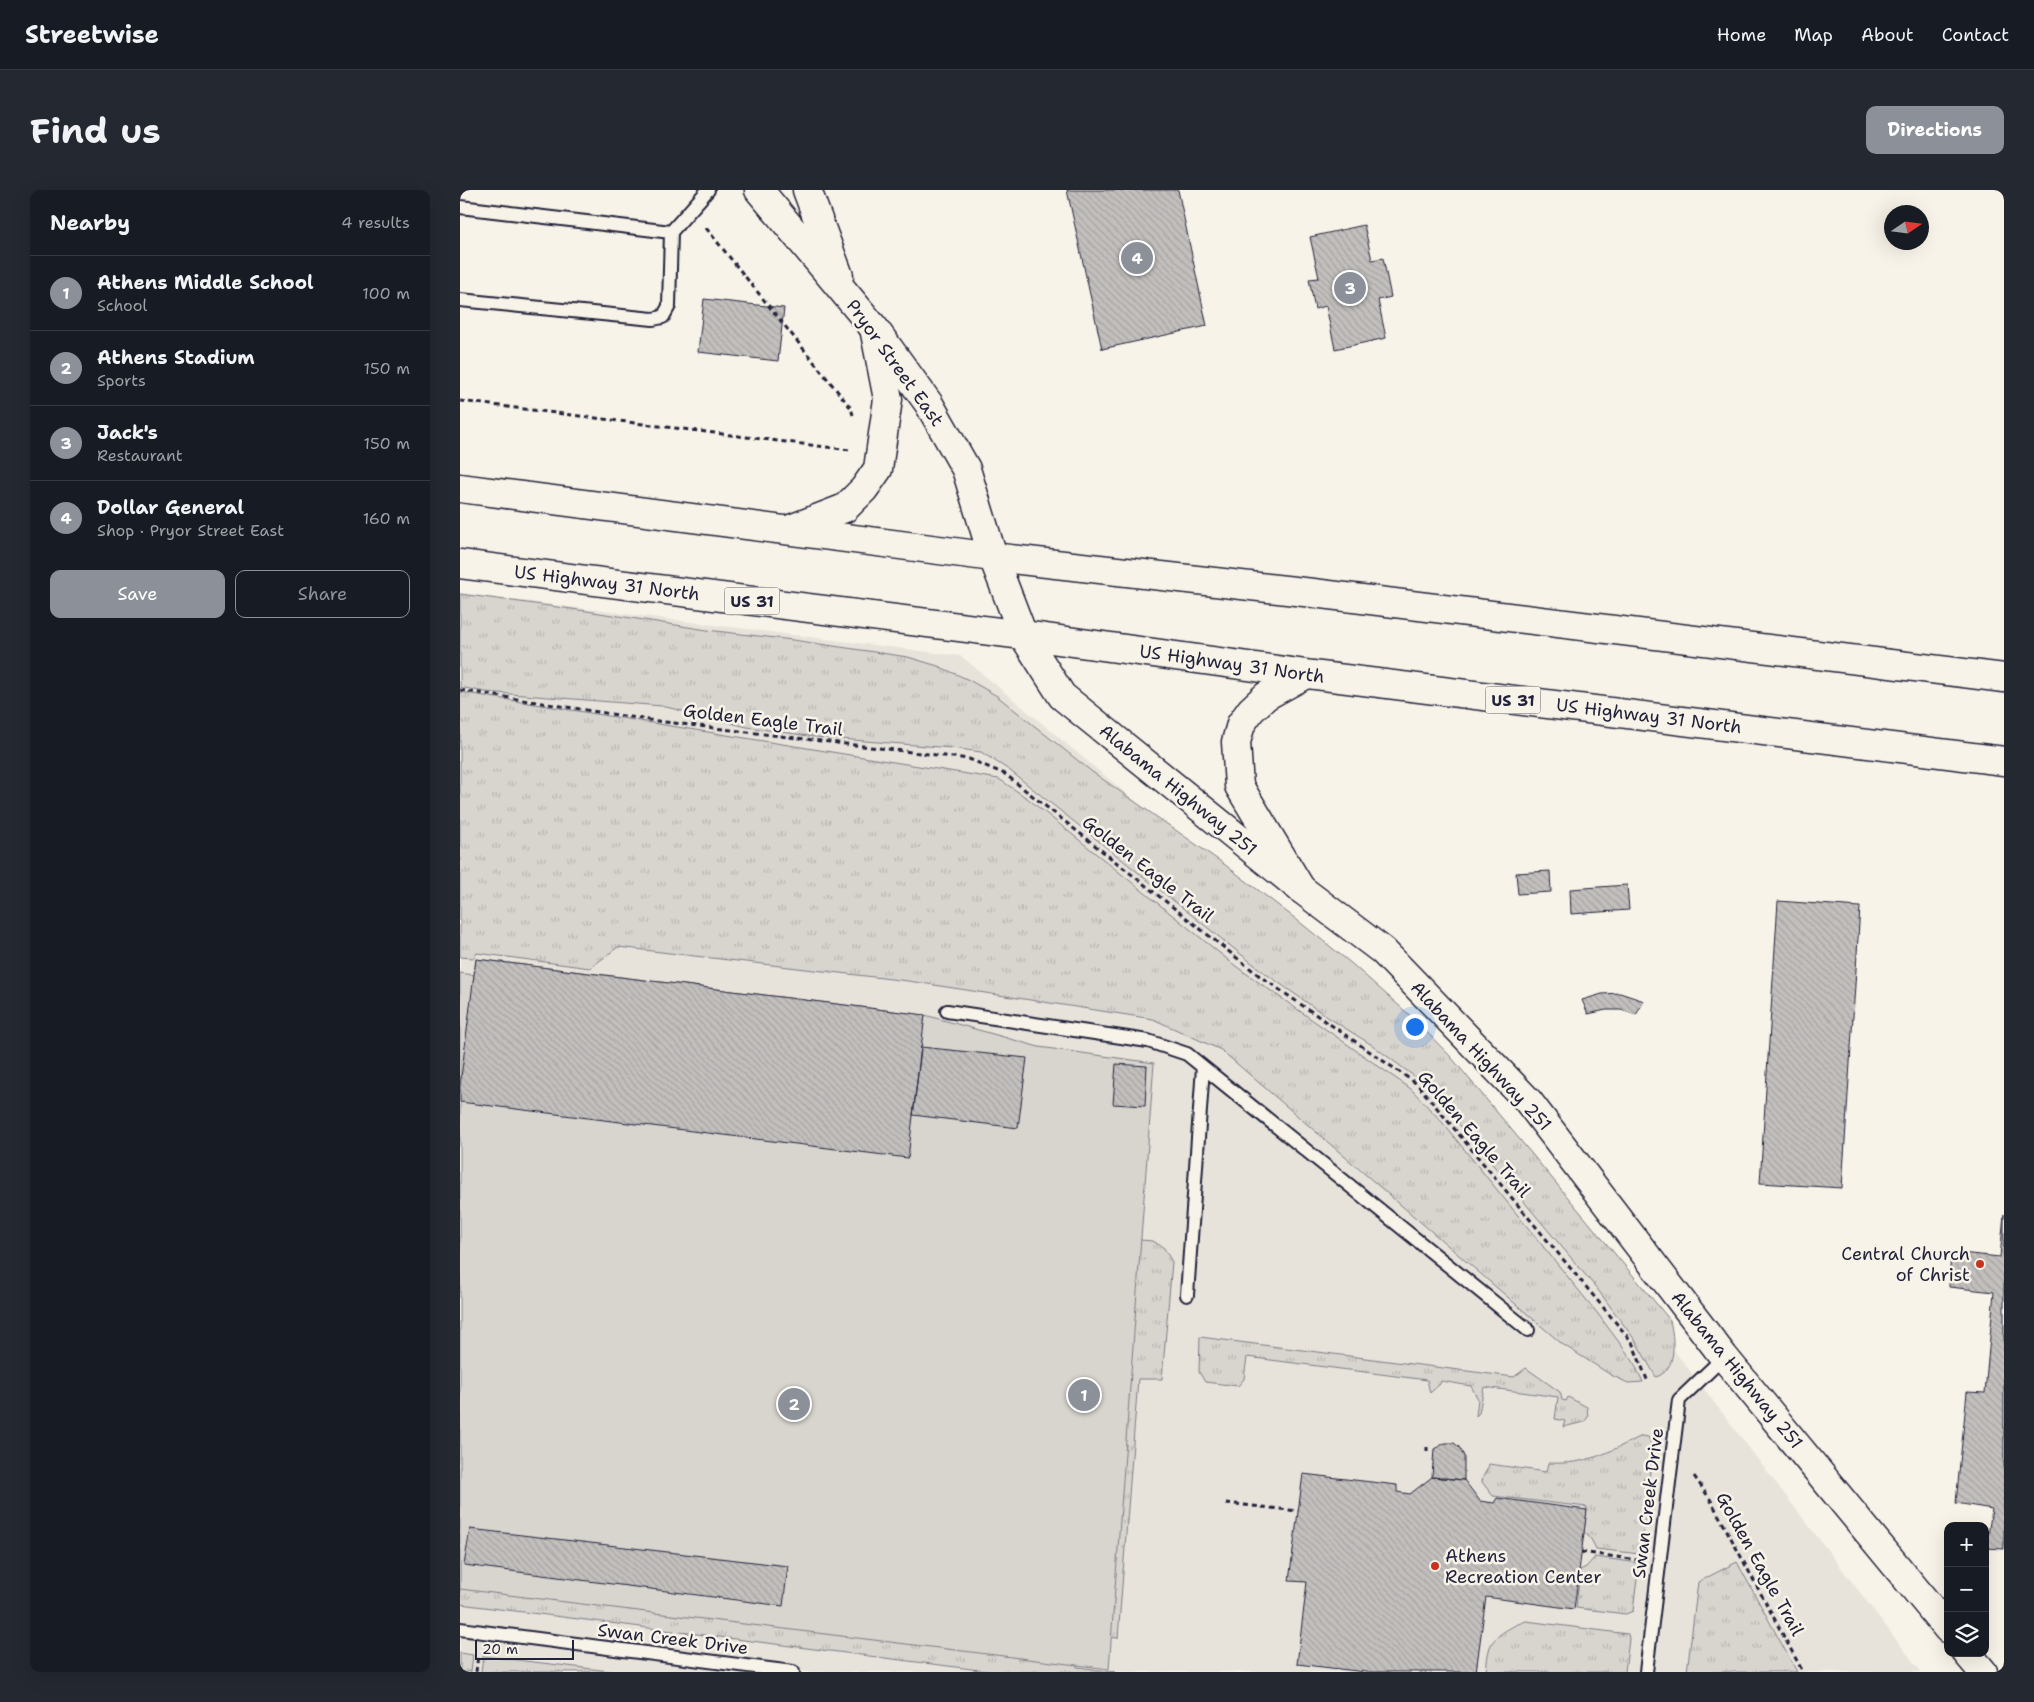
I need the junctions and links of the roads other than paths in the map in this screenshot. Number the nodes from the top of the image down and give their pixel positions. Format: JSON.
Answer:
{"nodes":[{"id":1,"x":708,"y":190,"type":"edge"},
{"id":2,"x":759,"y":190,"type":"edge"},
{"id":3,"x":806,"y":190,"type":"edge"},
{"id":4,"x":460,"y":207,"type":"edge"},
{"id":5,"x":671,"y":232,"type":"junction"},
{"id":6,"x":845,"y":294,"type":"junction"},
{"id":7,"x":460,"y":300,"type":"edge"},
{"id":8,"x":874,"y":328,"type":"junction"},
{"id":9,"x":460,"y":488,"type":"edge"},
{"id":10,"x":786,"y":531,"type":"junction"},
{"id":11,"x":993,"y":557,"type":"junction"},
{"id":12,"x":460,"y":564,"type":"edge"},
{"id":13,"x":1023,"y":636,"type":"junction"},
{"id":14,"x":1306,"y":674,"type":"junction"},
{"id":15,"x":2004,"y":678,"type":"edge"},
{"id":16,"x":2004,"y":761,"type":"edge"},
{"id":17,"x":1301,"y":889,"type":"junction"},
{"id":18,"x":947,"y":1011,"type":"dead end"},
{"id":19,"x":1202,"y":1067,"type":"junction"},
{"id":20,"x":1187,"y":1295,"type":"dead end"},
{"id":21,"x":1528,"y":1330,"type":"dead end"},
{"id":22,"x":1724,"y":1357,"type":"junction"},
{"id":23,"x":1944,"y":1624,"type":"edge"},
{"id":24,"x":460,"y":1629,"type":"edge"},
{"id":25,"x":1970,"y":1657,"type":"edge"},
{"id":26,"x":793,"y":1672,"type":"edge"},
{"id":27,"x":1646,"y":1672,"type":"edge"},
{"id":28,"x":1983,"y":1672,"type":"edge"}],
"edges":[{"from":1,"to":5,"type":"lane"},
{"from":2,"to":6,"type":"main road","name":"Pryor Street East"},
{"from":3,"to":6,"type":"main road"},
{"from":4,"to":5,"type":"lane"},
{"from":5,"to":7,"type":"lane"},
{"from":6,"to":8,"type":"main road","name":"Pryor Street East"},
{"from":8,"to":10,"type":"main road"},
{"from":8,"to":11,"type":"main road","name":"Pryor Street East"},
{"from":9,"to":10,"type":"main road"},
{"from":10,"to":11,"type":"main road"},
{"from":11,"to":13,"type":"main road","name":"Alabama Highway 251"},
{"from":11,"to":15,"type":"main road"},
{"from":12,"to":13,"type":"main road","name":"US Highway 31 North","number":"US 31"},
{"from":13,"to":14,"type":"main road","name":"US Highway 31 North","number":"US 31"},
{"from":13,"to":17,"type":"main road","name":"Alabama Highway 251"},
{"from":14,"to":16,"type":"main road","name":"US Highway 31 North","number":"US 31"},
{"from":14,"to":17,"type":"main road"},
{"from":17,"to":22,"type":"main road","name":"Alabama Highway 251"},
{"from":18,"to":19,"type":"lane"},
{"from":19,"to":20,"type":"lane"},
{"from":19,"to":21,"type":"lane"},
{"from":22,"to":23,"type":"main road","name":"Alabama Highway 251"},
{"from":22,"to":27,"type":"lane","name":"Swan Creek Drive"},
{"from":24,"to":26,"type":"lane","name":"Swan Creek Drive"},
{"from":25,"to":28,"type":"main road"}]}
